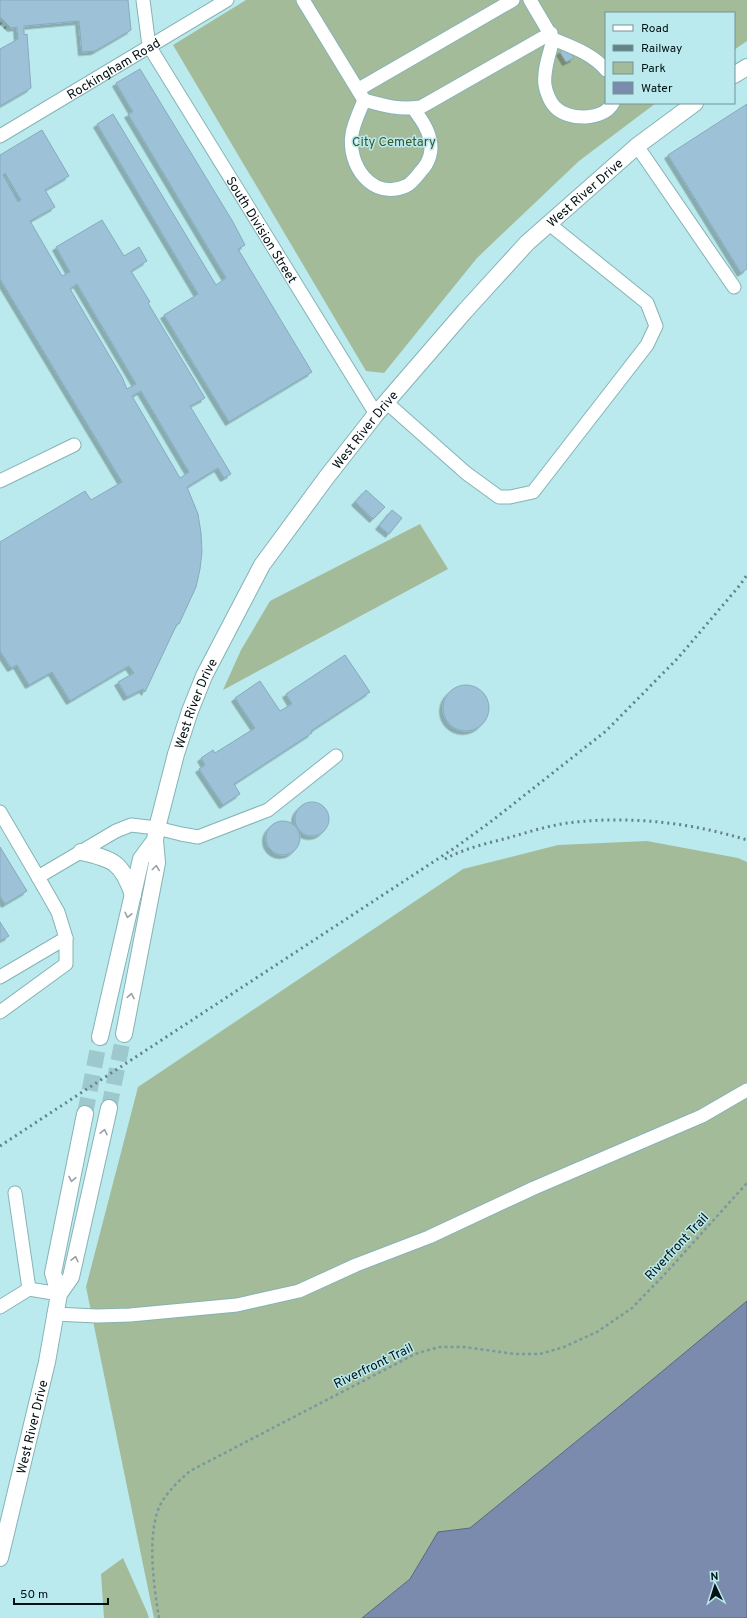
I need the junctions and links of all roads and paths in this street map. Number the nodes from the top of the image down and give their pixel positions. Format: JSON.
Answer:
{"nodes":[{"id":1,"x":143,"y":0,"type":"edge"},
{"id":2,"x":227,"y":0,"type":"edge"},
{"id":3,"x":303,"y":0,"type":"edge"},
{"id":4,"x":514,"y":0,"type":"edge"},
{"id":5,"x":530,"y":0,"type":"edge"},
{"id":6,"x":552,"y":36,"type":"junction"},
{"id":7,"x":149,"y":46,"type":"junction"},
{"id":8,"x":747,"y":67,"type":"edge"},
{"id":9,"x":605,"y":69,"type":"edge"},
{"id":10,"x":735,"y":74,"type":"edge"},
{"id":11,"x":361,"y":94,"type":"junction"},
{"id":12,"x":612,"y":104,"type":"edge"},
{"id":13,"x":694,"y":104,"type":"edge"},
{"id":14,"x":413,"y":108,"type":"junction"},
{"id":15,"x":0,"y":136,"type":"edge"},
{"id":16,"x":637,"y":146,"type":"junction"},
{"id":17,"x":548,"y":224,"type":"junction"},
{"id":18,"x":734,"y":287,"type":"dead end"},
{"id":19,"x":381,"y":408,"type":"junction"},
{"id":20,"x":74,"y":445,"type":"dead end"},
{"id":21,"x":0,"y":481,"type":"edge"},
{"id":22,"x":336,"y":756,"type":"dead end"},
{"id":23,"x":0,"y":812,"type":"edge"},
{"id":24,"x":156,"y":834,"type":"junction"},
{"id":25,"x":81,"y":852,"type":"junction"},
{"id":26,"x":38,"y":877,"type":"junction"},
{"id":27,"x":133,"y":895,"type":"junction"},
{"id":28,"x":66,"y":938,"type":"junction"},
{"id":29,"x":0,"y":977,"type":"edge"},
{"id":30,"x":0,"y":1012,"type":"edge"},
{"id":31,"x":124,"y":1034,"type":"tunnel mouth"},
{"id":32,"x":100,"y":1037,"type":"tunnel mouth"},
{"id":33,"x":747,"y":1090,"type":"edge"},
{"id":34,"x":109,"y":1108,"type":"tunnel mouth"},
{"id":35,"x":85,"y":1114,"type":"tunnel mouth"},
{"id":36,"x":747,"y":1183,"type":"edge"},
{"id":37,"x":15,"y":1193,"type":"dead end"},
{"id":38,"x":29,"y":1289,"type":"junction"},
{"id":39,"x":59,"y":1294,"type":"junction"},
{"id":40,"x":0,"y":1307,"type":"edge"},
{"id":41,"x":54,"y":1314,"type":"junction"},
{"id":42,"x":0,"y":1558,"type":"edge"},
{"id":43,"x":159,"y":1618,"type":"edge"}],
"edges":[{"from":1,"to":7,"type":"street"},
{"from":2,"to":7,"type":"street","name":"Rockingham Road"},
{"from":3,"to":11,"type":"street"},
{"from":4,"to":11,"type":"street"},
{"from":5,"to":6,"type":"street"},
{"from":6,"to":9,"type":"street"},
{"from":6,"to":12,"type":"street"},
{"from":6,"to":14,"type":"street"},
{"from":7,"to":15,"type":"street","name":"Rockingham Road"},
{"from":7,"to":19,"type":"street","name":"South Division Street"},
{"from":8,"to":10,"type":"main road"},
{"from":11,"to":14,"type":"street"},
{"from":11,"to":14,"type":"street"},
{"from":13,"to":16,"type":"main road","name":"West River Drive"},
{"from":16,"to":17,"type":"main road","name":"West River Drive"},
{"from":16,"to":18,"type":"street"},
{"from":17,"to":19,"type":"main road","name":"West River Drive"},
{"from":17,"to":19,"type":"street","name":"South Division Street"},
{"from":19,"to":24,"type":"main road","name":"West River Drive"},
{"from":20,"to":21,"type":"street"},
{"from":22,"to":24,"type":"street"},
{"from":23,"to":26,"type":"street"},
{"from":24,"to":25,"type":"street"},
{"from":24,"to":27,"type":"main road","name":"West River Drive"},
{"from":31,"to":24,"type":"main road","name":"West River Drive","one_way":true},
{"from":25,"to":26,"type":"street"},
{"from":25,"to":27,"type":"main road"},
{"from":26,"to":28,"type":"street"},
{"from":27,"to":32,"type":"main road","name":"West River Drive","one_way":true},
{"from":28,"to":29,"type":"street"},
{"from":28,"to":30,"type":"street"},
{"from":33,"to":41,"type":"street"},
{"from":39,"to":34,"type":"main road","name":"West River Drive","one_way":true},
{"from":35,"to":39,"type":"main road","name":"West River Drive","one_way":true},
{"from":36,"to":43,"type":"path","name":"Riverfront Trail"},
{"from":37,"to":38,"type":"street"},
{"from":38,"to":39,"type":"street"},
{"from":38,"to":40,"type":"street"},
{"from":39,"to":41,"type":"main road","name":"West River Drive"},
{"from":41,"to":42,"type":"main road","name":"West River Drive"}]}
